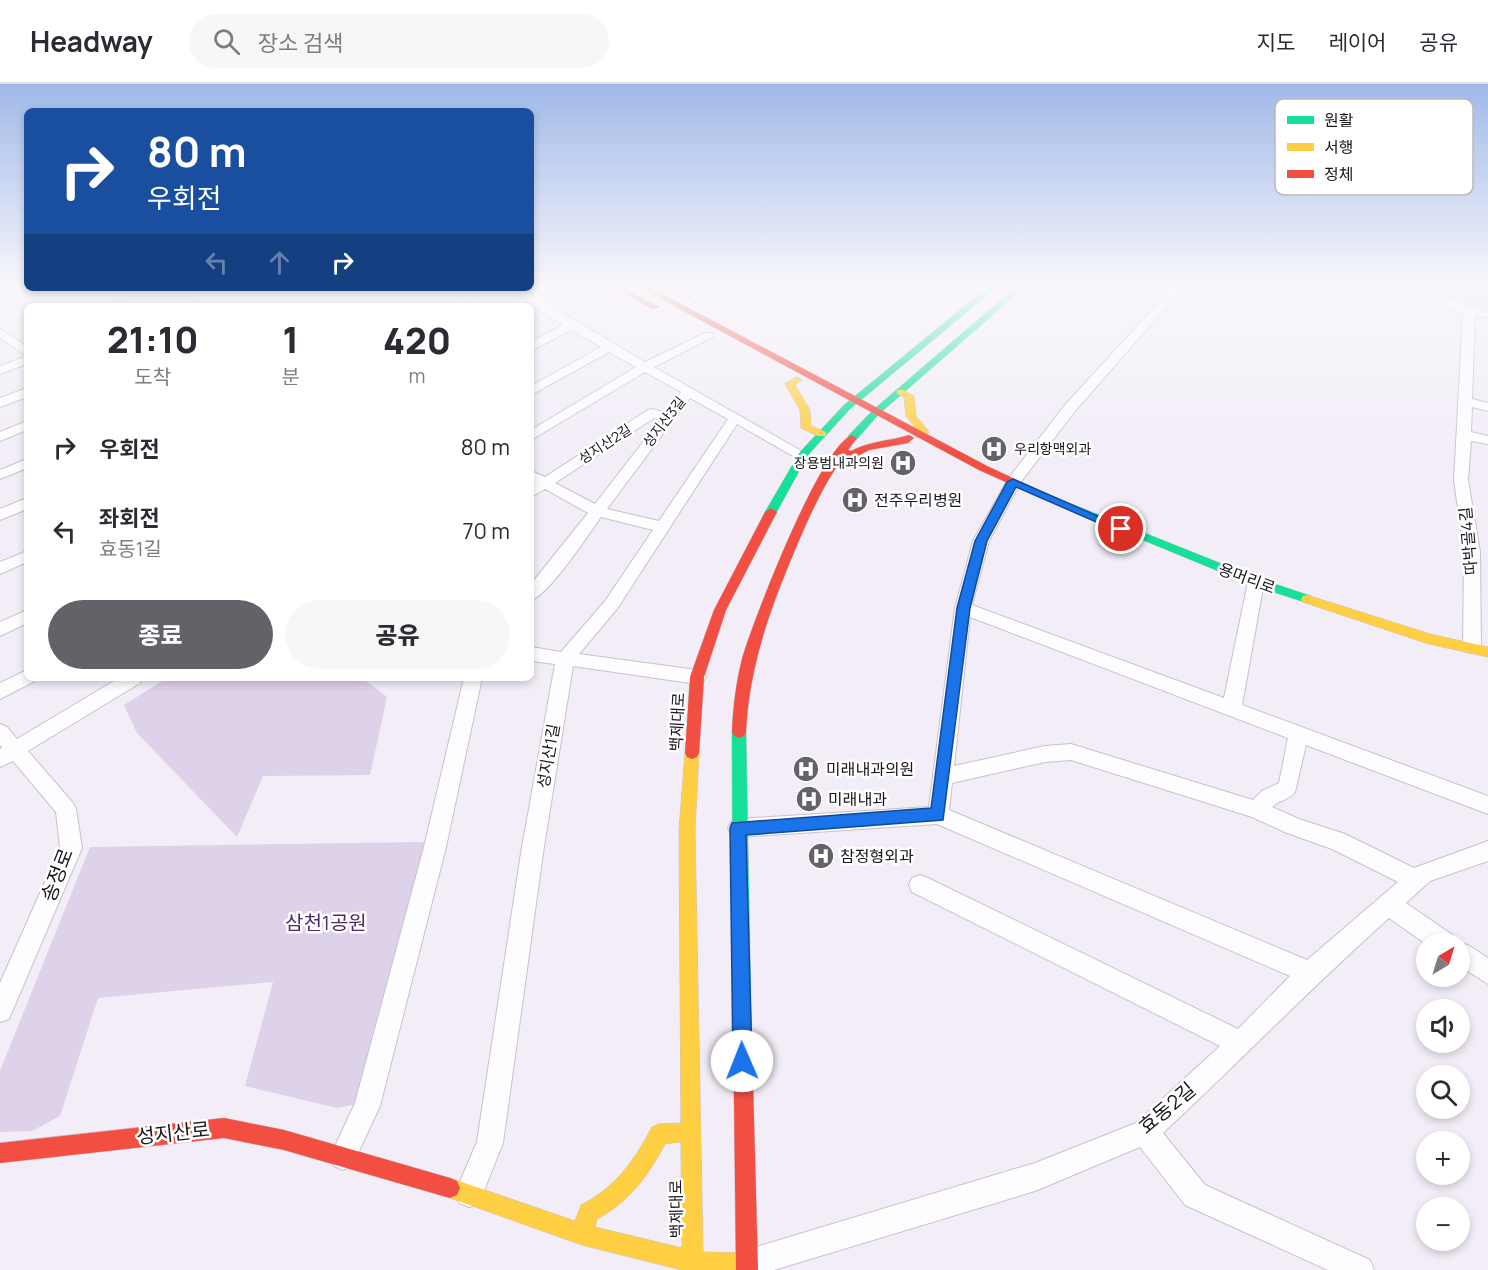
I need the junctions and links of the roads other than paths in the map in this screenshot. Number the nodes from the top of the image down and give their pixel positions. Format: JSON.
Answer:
{"nodes":[{"id":1,"x":10,"y":342,"type":"edge"},
{"id":2,"x":601,"y":342,"type":"edge"},
{"id":3,"x":694,"y":342,"type":"edge"},
{"id":4,"x":723,"y":342,"type":"edge"},
{"id":5,"x":750,"y":342,"type":"edge"},
{"id":6,"x":925,"y":342,"type":"edge"},
{"id":7,"x":957,"y":342,"type":"edge"},
{"id":8,"x":1129,"y":342,"type":"edge"},
{"id":9,"x":1467,"y":342,"type":"edge"},
{"id":10,"x":609,"y":347,"type":"junction"},
{"id":11,"x":24,"y":350,"type":"edge"},
{"id":12,"x":24,"y":361,"type":"edge"},
{"id":13,"x":645,"y":367,"type":"junction"},
{"id":14,"x":0,"y":370,"type":"edge"},
{"id":15,"x":864,"y":375,"type":"dead end"},
{"id":16,"x":812,"y":376,"type":"junction"},
{"id":17,"x":884,"y":376,"type":"junction"},
{"id":18,"x":846,"y":379,"type":"dead end"},
{"id":19,"x":796,"y":380,"type":"junction"},
{"id":20,"x":534,"y":389,"type":"edge"},
{"id":21,"x":688,"y":392,"type":"junction"},
{"id":22,"x":900,"y":392,"type":"junction"},
{"id":23,"x":24,"y":393,"type":"edge"},
{"id":24,"x":1465,"y":401,"type":"junction"},
{"id":25,"x":0,"y":403,"type":"edge"},
{"id":26,"x":851,"y":404,"type":"junction"},
{"id":27,"x":1488,"y":406,"type":"edge"},
{"id":28,"x":872,"y":415,"type":"junction"},
{"id":29,"x":667,"y":418,"type":"junction"},
{"id":30,"x":735,"y":418,"type":"junction"},
{"id":31,"x":24,"y":426,"type":"edge"},
{"id":32,"x":534,"y":434,"type":"edge"},
{"id":33,"x":822,"y":434,"type":"junction"},
{"id":34,"x":1464,"y":435,"type":"junction"},
{"id":35,"x":0,"y":437,"type":"edge"},
{"id":36,"x":915,"y":437,"type":"junction"},
{"id":37,"x":1488,"y":440,"type":"edge"},
{"id":38,"x":841,"y":451,"type":"junction"},
{"id":39,"x":640,"y":453,"type":"joint"},
{"id":40,"x":803,"y":456,"type":"junction"},
{"id":41,"x":24,"y":464,"type":"edge"},
{"id":42,"x":0,"y":475,"type":"edge"},
{"id":43,"x":534,"y":477,"type":"edge"},
{"id":44,"x":1013,"y":482,"type":"junction"},
{"id":45,"x":545,"y":483,"type":"junction"},
{"id":46,"x":534,"y":490,"type":"edge"},
{"id":47,"x":24,"y":503,"type":"edge"},
{"id":48,"x":595,"y":511,"type":"junction"},
{"id":49,"x":0,"y":515,"type":"edge"},
{"id":50,"x":662,"y":527,"type":"junction"},
{"id":51,"x":24,"y":557,"type":"edge"},
{"id":52,"x":0,"y":569,"type":"edge"},
{"id":53,"x":1256,"y":582,"type":"junction"},
{"id":54,"x":534,"y":591,"type":"edge"},
{"id":55,"x":963,"y":608,"type":"junction"},
{"id":56,"x":24,"y":618,"type":"edge"},
{"id":57,"x":0,"y":630,"type":"edge"},
{"id":58,"x":1472,"y":647,"type":"junction"},
{"id":59,"x":1488,"y":652,"type":"edge"},
{"id":60,"x":534,"y":654,"type":"edge"},
{"id":61,"x":565,"y":659,"type":"junction"},
{"id":62,"x":697,"y":677,"type":"junction"},
{"id":63,"x":24,"y":678,"type":"edge"},
{"id":64,"x":129,"y":681,"type":"edge"},
{"id":65,"x":472,"y":681,"type":"edge"},
{"id":66,"x":0,"y":692,"type":"edge"},
{"id":67,"x":1232,"y":710,"type":"junction"},
{"id":68,"x":0,"y":732,"type":"edge"},
{"id":69,"x":1298,"y":734,"type":"junction"},
{"id":70,"x":8,"y":754,"type":"edge"},
{"id":71,"x":942,"y":777,"type":"junction"},
{"id":72,"x":1488,"y":805,"type":"edge"},
{"id":73,"x":1257,"y":810,"type":"junction"},
{"id":74,"x":938,"y":815,"type":"junction"},
{"id":75,"x":738,"y":828,"type":"junction"},
{"id":76,"x":1488,"y":851,"type":"edge"},
{"id":77,"x":1416,"y":880,"type":"junction"},
{"id":78,"x":920,"y":885,"type":"dead end"},
{"id":79,"x":1388,"y":904,"type":"junction"},
{"id":80,"x":1430,"y":933,"type":"edge"},
{"id":81,"x":1470,"y":960,"type":"edge"},
{"id":82,"x":1488,"y":972,"type":"edge"},
{"id":83,"x":1310,"y":973,"type":"junction"},
{"id":84,"x":0,"y":1010,"type":"edge"},
{"id":85,"x":1241,"y":1043,"type":"junction"},
{"id":86,"x":691,"y":1132,"type":"junction"},
{"id":87,"x":1145,"y":1132,"type":"junction"},
{"id":88,"x":0,"y":1153,"type":"edge"},
{"id":89,"x":343,"y":1157,"type":"junction"},
{"id":90,"x":470,"y":1193,"type":"junction"},
{"id":91,"x":582,"y":1234,"type":"junction"},
{"id":92,"x":693,"y":1266,"type":"edge"},
{"id":93,"x":746,"y":1267,"type":"edge"},
{"id":94,"x":1360,"y":1270,"type":"edge"}],
"edges":[{"from":1,"to":11,"type":"street"},
{"from":2,"to":10,"type":"street","name":"성지산3길"},
{"from":3,"to":13,"type":"street"},
{"from":4,"to":19,"type":"street","name":"용머리로"},
{"from":5,"to":16,"type":"street","name":"용머리로"},
{"from":6,"to":17,"type":"street","name":"백제대로"},
{"from":7,"to":22,"type":"street"},
{"from":8,"to":44,"type":"street"},
{"from":9,"to":24,"type":"street","name":"따박골4길"},
{"from":10,"to":13,"type":"street","name":"성지산3길"},
{"from":10,"to":20,"type":"street"},
{"from":12,"to":14,"type":"street"},
{"from":13,"to":21,"type":"street","name":"성지산3길"},
{"from":13,"to":32,"type":"street"},
{"from":15,"to":17,"type":"street"},
{"from":16,"to":18,"type":"street"},
{"from":16,"to":26,"type":"street","name":"용머리로"},
{"from":17,"to":26,"type":"street","name":"백제대로"},
{"from":19,"to":26,"type":"street","name":"용머리로"},
{"from":19,"to":33,"type":"street"},
{"from":21,"to":29,"type":"street","name":"성지산3길"},
{"from":21,"to":30,"type":"street","name":"성지산3길"},
{"from":22,"to":28,"type":"street"},
{"from":22,"to":36,"type":"street"},
{"from":23,"to":25,"type":"street"},
{"from":24,"to":27,"type":"street"},
{"from":24,"to":34,"type":"street","name":"따박골4길"},
{"from":26,"to":28,"type":"street","name":"용머리로"},
{"from":26,"to":33,"type":"street","name":"백제대로"},
{"from":28,"to":36,"type":"street","name":"용머리로"},
{"from":28,"to":38,"type":"street"},
{"from":29,"to":39,"type":"street","name":"성지산3길"},
{"from":29,"to":45,"type":"street","name":"성지산2길"},
{"from":30,"to":40,"type":"street","name":"성지산3길"},
{"from":30,"to":50,"type":"street"},
{"from":31,"to":35,"type":"street"},
{"from":33,"to":40,"type":"street","name":"백제대로"},
{"from":34,"to":37,"type":"street"},
{"from":34,"to":58,"type":"street","name":"따박골4길"},
{"from":36,"to":38,"type":"street"},
{"from":36,"to":44,"type":"street","name":"용머리로"},
{"from":38,"to":75,"type":"street"},
{"from":39,"to":48,"type":"street","name":"성지산2길"},
{"from":40,"to":62,"type":"street","name":"백제대로"},
{"from":41,"to":42,"type":"street"},
{"from":43,"to":45,"type":"street"},
{"from":44,"to":53,"type":"street","name":"용머리로"},
{"from":44,"to":55,"type":"street"},
{"from":45,"to":46,"type":"street","name":"성지산2길"},
{"from":45,"to":48,"type":"street"},
{"from":47,"to":49,"type":"street"},
{"from":48,"to":50,"type":"street"},
{"from":48,"to":54,"type":"street","name":"성지산2길"},
{"from":50,"to":61,"type":"street"},
{"from":51,"to":52,"type":"street"},
{"from":53,"to":58,"type":"street","name":"용머리로"},
{"from":53,"to":67,"type":"street"},
{"from":55,"to":67,"type":"street"},
{"from":55,"to":71,"type":"street"},
{"from":56,"to":57,"type":"street"},
{"from":58,"to":59,"type":"street","name":"용머리로"},
{"from":60,"to":61,"type":"street"},
{"from":61,"to":62,"type":"street"},
{"from":61,"to":90,"type":"street","name":"성지산1길"},
{"from":62,"to":86,"type":"street","name":"백제대로"},
{"from":63,"to":66,"type":"street"},
{"from":64,"to":70,"type":"street"},
{"from":65,"to":89,"type":"street"},
{"from":67,"to":69,"type":"street"},
{"from":68,"to":70,"type":"street","name":"송정로"},
{"from":69,"to":72,"type":"street"},
{"from":69,"to":73,"type":"street"},
{"from":70,"to":84,"type":"street","name":"송정로"},
{"from":71,"to":73,"type":"street"},
{"from":71,"to":74,"type":"street"},
{"from":73,"to":77,"type":"street"},
{"from":74,"to":75,"type":"street"},
{"from":74,"to":83,"type":"street"},
{"from":75,"to":93,"type":"street"},
{"from":76,"to":77,"type":"street","name":"효동2길"},
{"from":77,"to":79,"type":"street","name":"효동2길"},
{"from":78,"to":85,"type":"street"},
{"from":79,"to":80,"type":"street"},
{"from":79,"to":83,"type":"street","name":"효동2길"},
{"from":81,"to":82,"type":"street"},
{"from":83,"to":85,"type":"street","name":"효동2길"},
{"from":85,"to":87,"type":"street","name":"효동2길"},
{"from":86,"to":91,"type":"street"},
{"from":86,"to":92,"type":"street","name":"백제대로"},
{"from":87,"to":93,"type":"street","name":"효동2길"},
{"from":87,"to":94,"type":"street"},
{"from":88,"to":89,"type":"street","name":"성지산로"},
{"from":89,"to":90,"type":"street","name":"성지산로"},
{"from":90,"to":91,"type":"street","name":"성지산로"},
{"from":91,"to":92,"type":"street","name":"성지산로"},
{"from":92,"to":93,"type":"street","name":"성지산로"}]}
